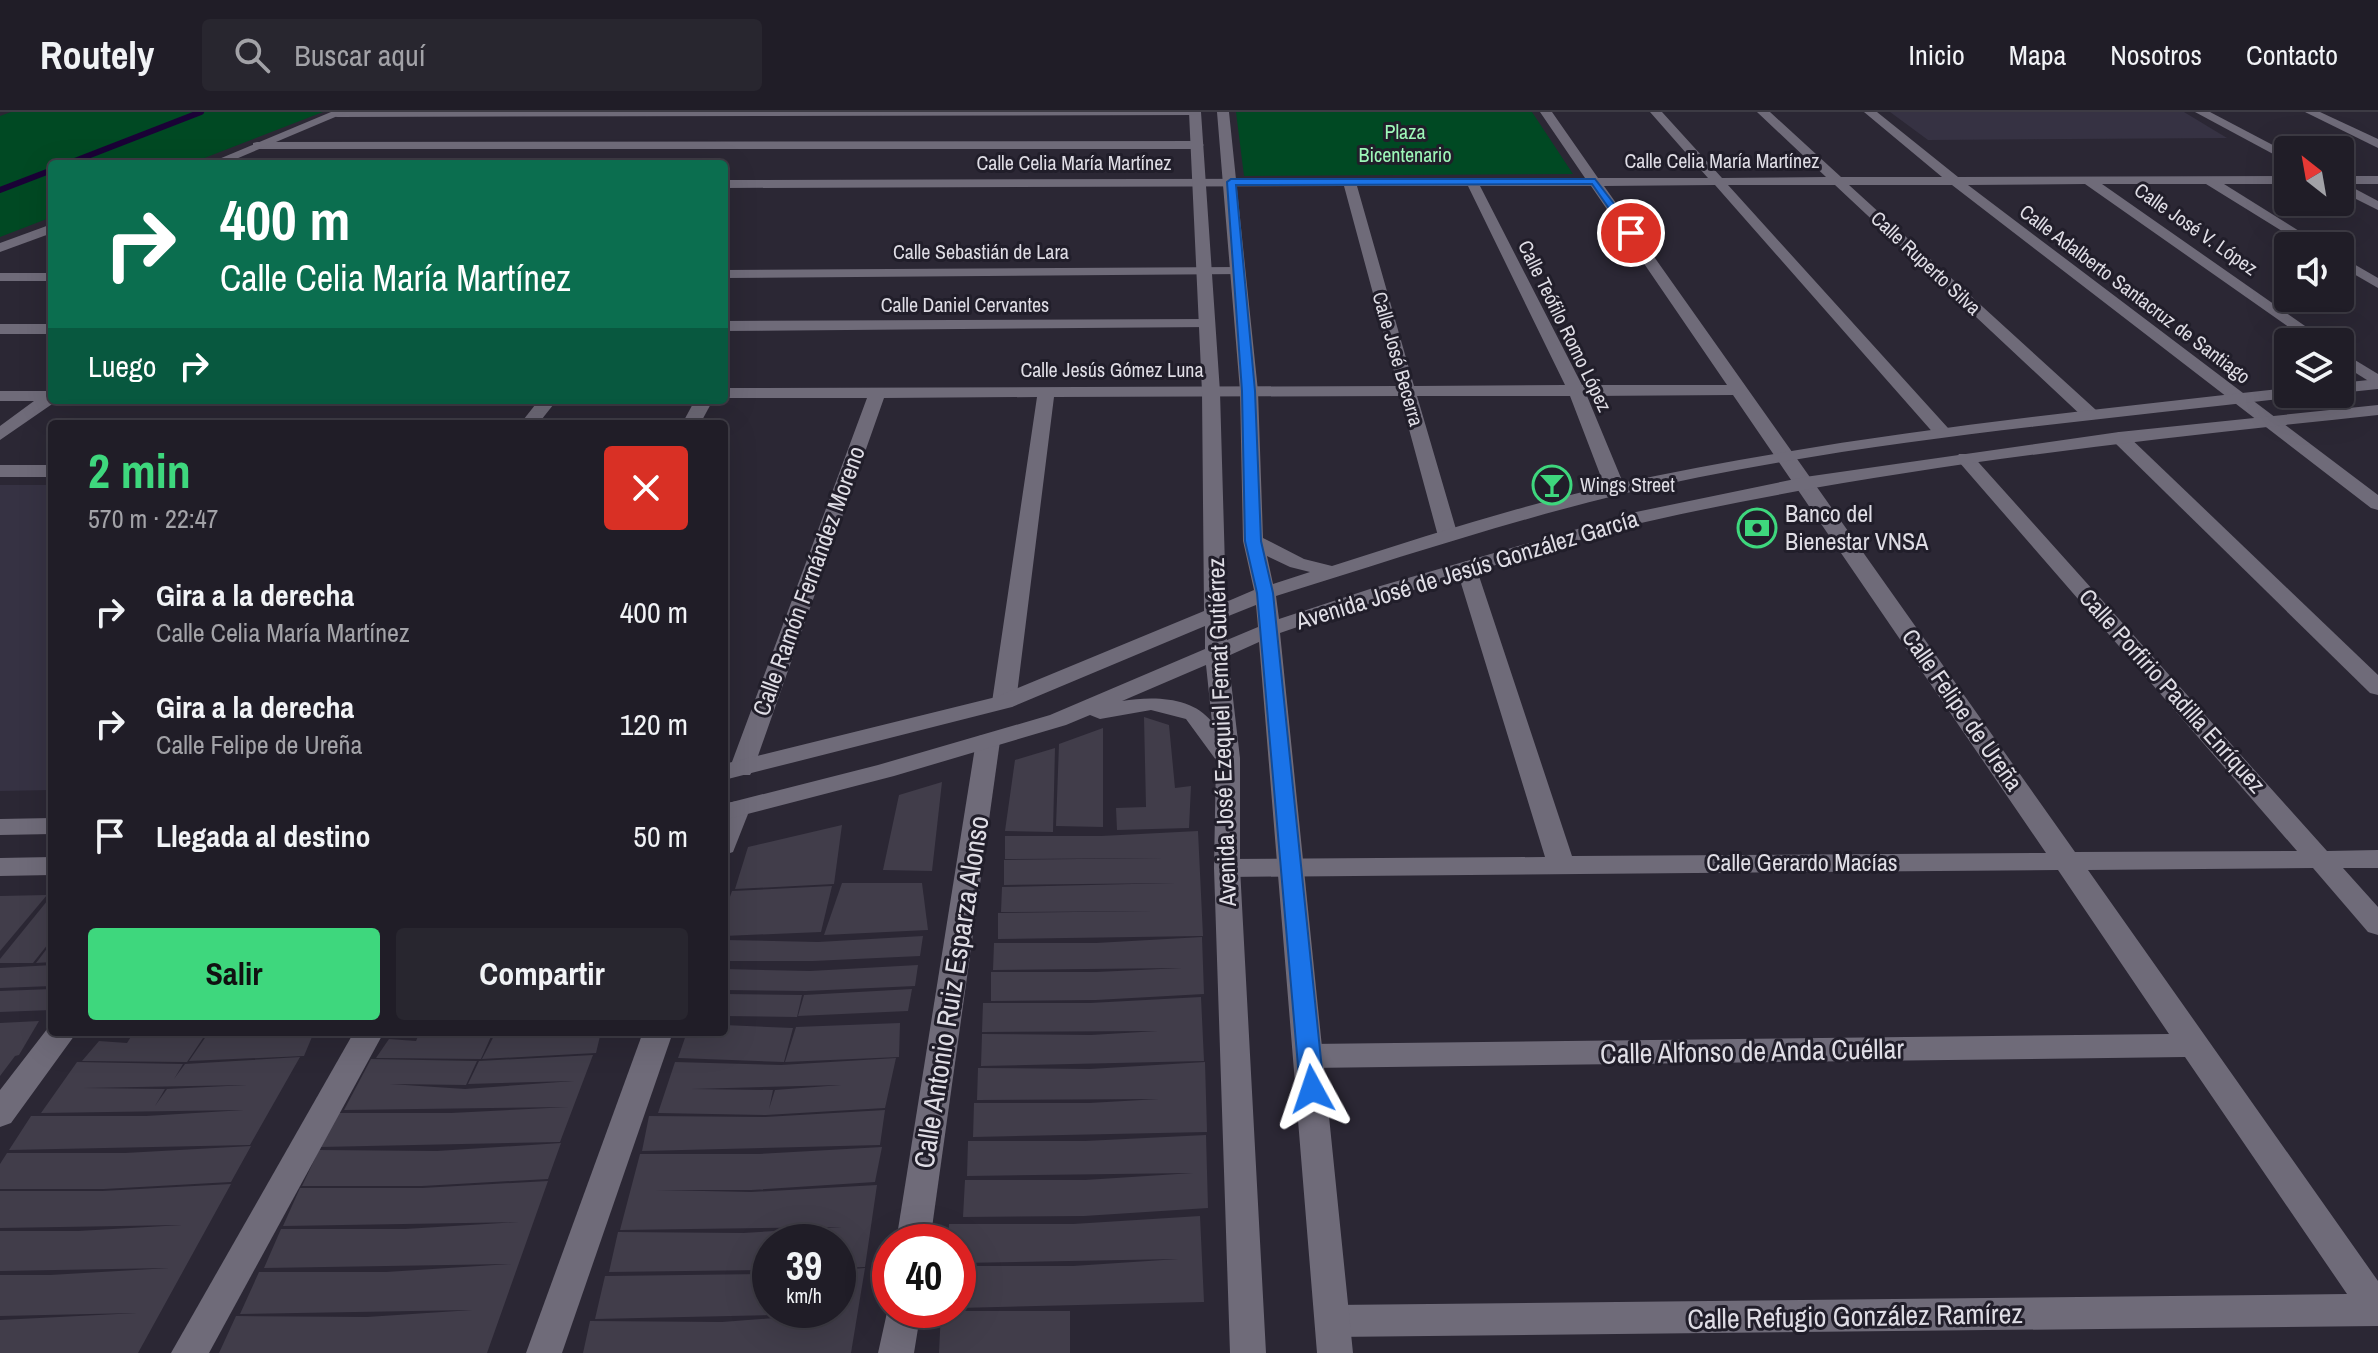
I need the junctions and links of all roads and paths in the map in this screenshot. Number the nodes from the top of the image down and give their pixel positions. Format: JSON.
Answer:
{"nodes":[{"id":1,"x":1195,"y":112,"type":"edge"},
{"id":2,"x":1223,"y":112,"type":"edge"},
{"id":3,"x":1546,"y":112,"type":"edge"},
{"id":4,"x":1656,"y":112,"type":"edge"},
{"id":5,"x":1763,"y":112,"type":"edge"},
{"id":6,"x":1870,"y":112,"type":"edge"},
{"id":7,"x":2201,"y":112,"type":"edge"},
{"id":8,"x":2311,"y":112,"type":"edge"},
{"id":9,"x":339,"y":113,"type":"edge"},
{"id":10,"x":745,"y":131,"type":"edge"},
{"id":11,"x":2378,"y":144,"type":"edge"},
{"id":12,"x":1198,"y":145,"type":"junction"},
{"id":13,"x":257,"y":146,"type":"junction"},
{"id":14,"x":2274,"y":151,"type":"edge"},
{"id":15,"x":223,"y":160,"type":"edge"},
{"id":16,"x":2087,"y":180,"type":"junction"},
{"id":17,"x":2208,"y":180,"type":"junction"},
{"id":18,"x":2274,"y":180,"type":"edge"},
{"id":19,"x":2378,"y":180,"type":"edge"},
{"id":20,"x":1595,"y":181,"type":"junction"},
{"id":21,"x":1717,"y":181,"type":"junction"},
{"id":22,"x":1837,"y":181,"type":"junction"},
{"id":23,"x":1955,"y":181,"type":"junction"},
{"id":24,"x":1201,"y":182,"type":"junction"},
{"id":25,"x":1231,"y":182,"type":"junction"},
{"id":26,"x":1349,"y":182,"type":"junction"},
{"id":27,"x":1472,"y":182,"type":"junction"},
{"id":28,"x":2354,"y":182,"type":"edge"},
{"id":29,"x":728,"y":184,"type":"edge"},
{"id":30,"x":2354,"y":191,"type":"edge"},
{"id":31,"x":2378,"y":206,"type":"edge"},
{"id":32,"x":48,"y":230,"type":"edge"},
{"id":33,"x":2293,"y":232,"type":"edge"},
{"id":34,"x":0,"y":248,"type":"edge"},
{"id":35,"x":2354,"y":269,"type":"edge"},
{"id":36,"x":1204,"y":271,"type":"junction"},
{"id":37,"x":1239,"y":271,"type":"junction"},
{"id":38,"x":728,"y":274,"type":"edge"},
{"id":39,"x":0,"y":277,"type":"edge"},
{"id":40,"x":48,"y":277,"type":"edge"},
{"id":41,"x":2378,"y":284,"type":"edge"},
{"id":42,"x":1206,"y":324,"type":"junction"},
{"id":43,"x":728,"y":326,"type":"edge"},
{"id":44,"x":2300,"y":328,"type":"edge"},
{"id":45,"x":0,"y":329,"type":"edge"},
{"id":46,"x":48,"y":329,"type":"edge"},
{"id":47,"x":2354,"y":366,"type":"edge"},
{"id":48,"x":2378,"y":383,"type":"edge"},
{"id":49,"x":2354,"y":386,"type":"edge"},
{"id":50,"x":1576,"y":390,"type":"junction"},
{"id":51,"x":1740,"y":390,"type":"junction"},
{"id":52,"x":1249,"y":391,"type":"junction"},
{"id":53,"x":1407,"y":391,"type":"junction"},
{"id":54,"x":1046,"y":392,"type":"junction"},
{"id":55,"x":1211,"y":392,"type":"junction"},
{"id":56,"x":728,"y":393,"type":"edge"},
{"id":57,"x":877,"y":393,"type":"junction"},
{"id":58,"x":2274,"y":394,"type":"edge"},
{"id":59,"x":0,"y":396,"type":"edge"},
{"id":60,"x":48,"y":396,"type":"edge"},
{"id":61,"x":2238,"y":398,"type":"junction"},
{"id":62,"x":48,"y":399,"type":"edge"},
{"id":63,"x":545,"y":404,"type":"edge"},
{"id":64,"x":2378,"y":410,"type":"edge"},
{"id":65,"x":2090,"y":414,"type":"junction"},
{"id":66,"x":532,"y":420,"type":"edge"},
{"id":67,"x":2270,"y":420,"type":"junction"},
{"id":68,"x":1942,"y":432,"type":"junction"},
{"id":69,"x":0,"y":435,"type":"edge"},
{"id":70,"x":2119,"y":437,"type":"junction"},
{"id":71,"x":1786,"y":456,"type":"junction"},
{"id":72,"x":1965,"y":458,"type":"junction"},
{"id":73,"x":0,"y":471,"type":"edge"},
{"id":74,"x":48,"y":471,"type":"edge"},
{"id":75,"x":1805,"y":483,"type":"junction"},
{"id":76,"x":1616,"y":490,"type":"junction"},
{"id":77,"x":2378,"y":504,"type":"edge"},
{"id":78,"x":1448,"y":536,"type":"junction"},
{"id":79,"x":1253,"y":541,"type":"junction"},
{"id":80,"x":1466,"y":567,"type":"junction"},
{"id":81,"x":1332,"y":571,"type":"junction"},
{"id":82,"x":1265,"y":593,"type":"junction"},
{"id":83,"x":1216,"y":611,"type":"junction"},
{"id":84,"x":1269,"y":630,"type":"junction"},
{"id":85,"x":1216,"y":651,"type":"junction"},
{"id":86,"x":2378,"y":688,"type":"edge"},
{"id":87,"x":1004,"y":702,"type":"junction"},
{"id":88,"x":1058,"y":720,"type":"junction"},
{"id":89,"x":988,"y":741,"type":"junction"},
{"id":90,"x":1228,"y":758,"type":"junction"},
{"id":91,"x":732,"y":771,"type":"edge"},
{"id":92,"x":730,"y":811,"type":"edge"},
{"id":93,"x":48,"y":826,"type":"edge"},
{"id":94,"x":0,"y":827,"type":"edge"},
{"id":95,"x":2321,"y":859,"type":"junction"},
{"id":96,"x":2378,"y":859,"type":"edge"},
{"id":97,"x":2067,"y":861,"type":"junction"},
{"id":98,"x":1561,"y":865,"type":"junction"},
{"id":99,"x":48,"y":866,"type":"edge"},
{"id":100,"x":0,"y":867,"type":"edge"},
{"id":101,"x":1292,"y":867,"type":"junction"},
{"id":102,"x":1227,"y":868,"type":"junction"},
{"id":103,"x":2378,"y":925,"type":"edge"},
{"id":104,"x":59,"y":1036,"type":"edge"},
{"id":105,"x":367,"y":1036,"type":"edge"},
{"id":106,"x":657,"y":1036,"type":"edge"},
{"id":107,"x":2195,"y":1045,"type":"junction"},
{"id":108,"x":1309,"y":1056,"type":"junction"},
{"id":109,"x":0,"y":1114,"type":"edge"},
{"id":110,"x":916,"y":1224,"type":"edge"},
{"id":111,"x":2378,"y":1310,"type":"edge"},
{"id":112,"x":900,"y":1328,"type":"edge"},
{"id":113,"x":1334,"y":1337,"type":"edge"},
{"id":114,"x":189,"y":1353,"type":"edge"},
{"id":115,"x":544,"y":1353,"type":"edge"},
{"id":116,"x":896,"y":1353,"type":"edge"},
{"id":117,"x":1248,"y":1353,"type":"edge"}],
"edges":[{"from":1,"to":10,"type":"street"},
{"from":1,"to":12,"type":"street","name":"Avenida José Ezequiel Femat Gutiérrez"},
{"from":2,"to":25,"type":"street","name":"Avenida José Ezequiel Femat Gutiérrez"},
{"from":3,"to":20,"type":"street","name":"Calle Felipe de Ureña"},
{"from":4,"to":21,"type":"street"},
{"from":5,"to":22,"type":"street","name":"Calle Ruperto Silva"},
{"from":6,"to":23,"type":"street","name":"Calle Adalberto Santacruz de Santiago"},
{"from":7,"to":14,"type":"street"},
{"from":8,"to":11,"type":"street"},
{"from":9,"to":10,"type":"street"},
{"from":9,"to":13,"type":"street"},
{"from":10,"to":12,"type":"street"},
{"from":10,"to":13,"type":"street"},
{"from":12,"to":24,"type":"street","name":"Avenida José Ezequiel Femat Gutiérrez"},
{"from":13,"to":15,"type":"street"},
{"from":16,"to":17,"type":"street","name":"Calle Celia María Martínez"},
{"from":16,"to":23,"type":"street","name":"Calle Celia María Martínez"},
{"from":16,"to":44,"type":"street","name":"Calle José V. López"},
{"from":17,"to":18,"type":"street","name":"Calle Celia María Martínez"},
{"from":17,"to":33,"type":"street"},
{"from":19,"to":28,"type":"street"},
{"from":20,"to":21,"type":"street","name":"Calle Celia María Martínez"},
{"from":20,"to":27,"type":"street","name":"Calle Celia María Martínez"},
{"from":20,"to":51,"type":"street","name":"Calle Felipe de Ureña"},
{"from":21,"to":22,"type":"street","name":"Calle Celia María Martínez"},
{"from":21,"to":68,"type":"street"},
{"from":22,"to":23,"type":"street","name":"Calle Celia María Martínez"},
{"from":22,"to":65,"type":"street","name":"Calle Ruperto Silva"},
{"from":23,"to":61,"type":"street","name":"Calle Adalberto Santacruz de Santiago"},
{"from":24,"to":25,"type":"street","name":"Calle Celia María Martínez"},
{"from":24,"to":29,"type":"street","name":"Calle Celia María Martínez"},
{"from":24,"to":36,"type":"street","name":"Avenida José Ezequiel Femat Gutiérrez"},
{"from":25,"to":26,"type":"street","name":"Calle Celia María Martínez"},
{"from":25,"to":37,"type":"street","name":"Avenida José Ezequiel Femat Gutiérrez"},
{"from":26,"to":27,"type":"street","name":"Calle Celia María Martínez"},
{"from":26,"to":53,"type":"street","name":"Calle José Becerra"},
{"from":27,"to":50,"type":"street","name":"Calle Teófilo Romo López"},
{"from":30,"to":31,"type":"street"},
{"from":32,"to":34,"type":"street"},
{"from":35,"to":41,"type":"street"},
{"from":36,"to":37,"type":"street","name":"Calle Sebastián de Lara"},
{"from":36,"to":38,"type":"street","name":"Calle Sebastián de Lara"},
{"from":36,"to":42,"type":"street","name":"Avenida José Ezequiel Femat Gutiérrez"},
{"from":37,"to":52,"type":"street","name":"Avenida José Ezequiel Femat Gutiérrez"},
{"from":39,"to":40,"type":"street"},
{"from":42,"to":43,"type":"street","name":"Calle Daniel Cervantes"},
{"from":42,"to":55,"type":"street","name":"Avenida José Ezequiel Femat Gutiérrez"},
{"from":45,"to":46,"type":"street"},
{"from":47,"to":48,"type":"street"},
{"from":48,"to":49,"type":"street"},
{"from":50,"to":51,"type":"street","name":"Calle Jesús Gómez Luna"},
{"from":50,"to":53,"type":"street","name":"Calle Jesús Gómez Luna"},
{"from":50,"to":76,"type":"street","name":"Calle Teófilo Romo López"},
{"from":51,"to":71,"type":"street","name":"Calle Felipe de Ureña"},
{"from":52,"to":53,"type":"street","name":"Calle Jesús Gómez Luna"},
{"from":52,"to":55,"type":"street","name":"Calle Jesús Gómez Luna"},
{"from":52,"to":79,"type":"street","name":"Avenida José Ezequiel Femat Gutiérrez"},
{"from":53,"to":78,"type":"street","name":"Calle José Becerra"},
{"from":54,"to":55,"type":"street","name":"Calle Jesús Gómez Luna"},
{"from":54,"to":57,"type":"street","name":"Calle Jesús Gómez Luna"},
{"from":54,"to":87,"type":"street"},
{"from":55,"to":83,"type":"street","name":"Avenida José Ezequiel Femat Gutiérrez"},
{"from":56,"to":57,"type":"street","name":"Calle Jesús Gómez Luna"},
{"from":57,"to":91,"type":"street","name":"Calle Ramón Fernández Moreno"},
{"from":58,"to":61,"type":"street","name":"Avenida José de Jesús González García"},
{"from":59,"to":60,"type":"street"},
{"from":61,"to":65,"type":"street","name":"Avenida José de Jesús González García"},
{"from":61,"to":67,"type":"street","name":"Calle Adalberto Santacruz de Santiago"},
{"from":62,"to":69,"type":"street"},
{"from":63,"to":66,"type":"street"},
{"from":64,"to":67,"type":"street","name":"Avenida José de Jesús González García"},
{"from":65,"to":68,"type":"street","name":"Avenida José de Jesús González García"},
{"from":67,"to":70,"type":"street","name":"Avenida José de Jesús González García"},
{"from":67,"to":77,"type":"street","name":"Calle Adalberto Santacruz de Santiago"},
{"from":68,"to":71,"type":"street","name":"Avenida José de Jesús González García"},
{"from":70,"to":72,"type":"street","name":"Avenida José de Jesús González García"},
{"from":70,"to":86,"type":"street"},
{"from":71,"to":75,"type":"street","name":"Calle Felipe de Ureña"},
{"from":71,"to":76,"type":"street","name":"Avenida José de Jesús González García"},
{"from":72,"to":75,"type":"street","name":"Avenida José de Jesús González García"},
{"from":72,"to":95,"type":"street","name":"Calle Porfirio Padilla Enríquez"},
{"from":73,"to":74,"type":"street"},
{"from":75,"to":80,"type":"street","name":"Avenida José de Jesús González García"},
{"from":75,"to":97,"type":"street","name":"Calle Felipe de Ureña"},
{"from":76,"to":78,"type":"street","name":"Avenida José de Jesús González García"},
{"from":78,"to":81,"type":"street","name":"Avenida José de Jesús González García"},
{"from":79,"to":81,"type":"street"},
{"from":79,"to":82,"type":"street","name":"Avenida José Ezequiel Femat Gutiérrez"},
{"from":80,"to":84,"type":"street","name":"Avenida José de Jesús González García"},
{"from":80,"to":98,"type":"street"},
{"from":81,"to":82,"type":"street","name":"Avenida José de Jesús González García"},
{"from":82,"to":83,"type":"street","name":"Avenida José de Jesús González García"},
{"from":82,"to":84,"type":"street","name":"Avenida José Ezequiel Femat Gutiérrez"},
{"from":83,"to":85,"type":"street","name":"Avenida José Ezequiel Femat Gutiérrez"},
{"from":83,"to":87,"type":"street","name":"Avenida José de Jesús González García"},
{"from":84,"to":85,"type":"street","name":"Avenida José de Jesús González García"},
{"from":84,"to":101,"type":"street","name":"Avenida José Ezequiel Femat Gutiérrez"},
{"from":85,"to":88,"type":"street","name":"Avenida José de Jesús González García"},
{"from":85,"to":90,"type":"street","name":"Avenida José Ezequiel Femat Gutiérrez"},
{"from":87,"to":91,"type":"street","name":"Avenida José de Jesús González García"},
{"from":88,"to":89,"type":"street","name":"Avenida José de Jesús González García"},
{"from":88,"to":90,"type":"street"},
{"from":89,"to":92,"type":"street","name":"Avenida José de Jesús González García"},
{"from":89,"to":110,"type":"street","name":"Calle Antonio Ruiz Esparza Alonso"},
{"from":90,"to":102,"type":"street","name":"Avenida José Ezequiel Femat Gutiérrez"},
{"from":93,"to":94,"type":"street"},
{"from":95,"to":96,"type":"street","name":"Calle Gerardo Macías"},
{"from":95,"to":97,"type":"street","name":"Calle Gerardo Macías"},
{"from":95,"to":103,"type":"street","name":"Calle Porfirio Padilla Enríquez"},
{"from":97,"to":98,"type":"street","name":"Calle Gerardo Macías"},
{"from":97,"to":107,"type":"street","name":"Calle Felipe de Ureña"},
{"from":98,"to":101,"type":"street","name":"Calle Gerardo Macías"},
{"from":99,"to":100,"type":"street"},
{"from":101,"to":102,"type":"street","name":"Calle Gerardo Macías"},
{"from":101,"to":108,"type":"street","name":"Avenida José Ezequiel Femat Gutiérrez"},
{"from":102,"to":117,"type":"street","name":"Avenida José Ezequiel Femat Gutiérrez"},
{"from":104,"to":109,"type":"street"},
{"from":105,"to":114,"type":"street"},
{"from":106,"to":115,"type":"street"},
{"from":107,"to":108,"type":"street","name":"Calle Alfonso de Anda Cuéllar"},
{"from":107,"to":111,"type":"street","name":"Calle Felipe de Ureña"},
{"from":108,"to":113,"type":"street","name":"Avenida José Ezequiel Femat Gutiérrez"},
{"from":111,"to":113,"type":"street","name":"Calle Refugio González Ramírez"},
{"from":112,"to":116,"type":"street"}]}
